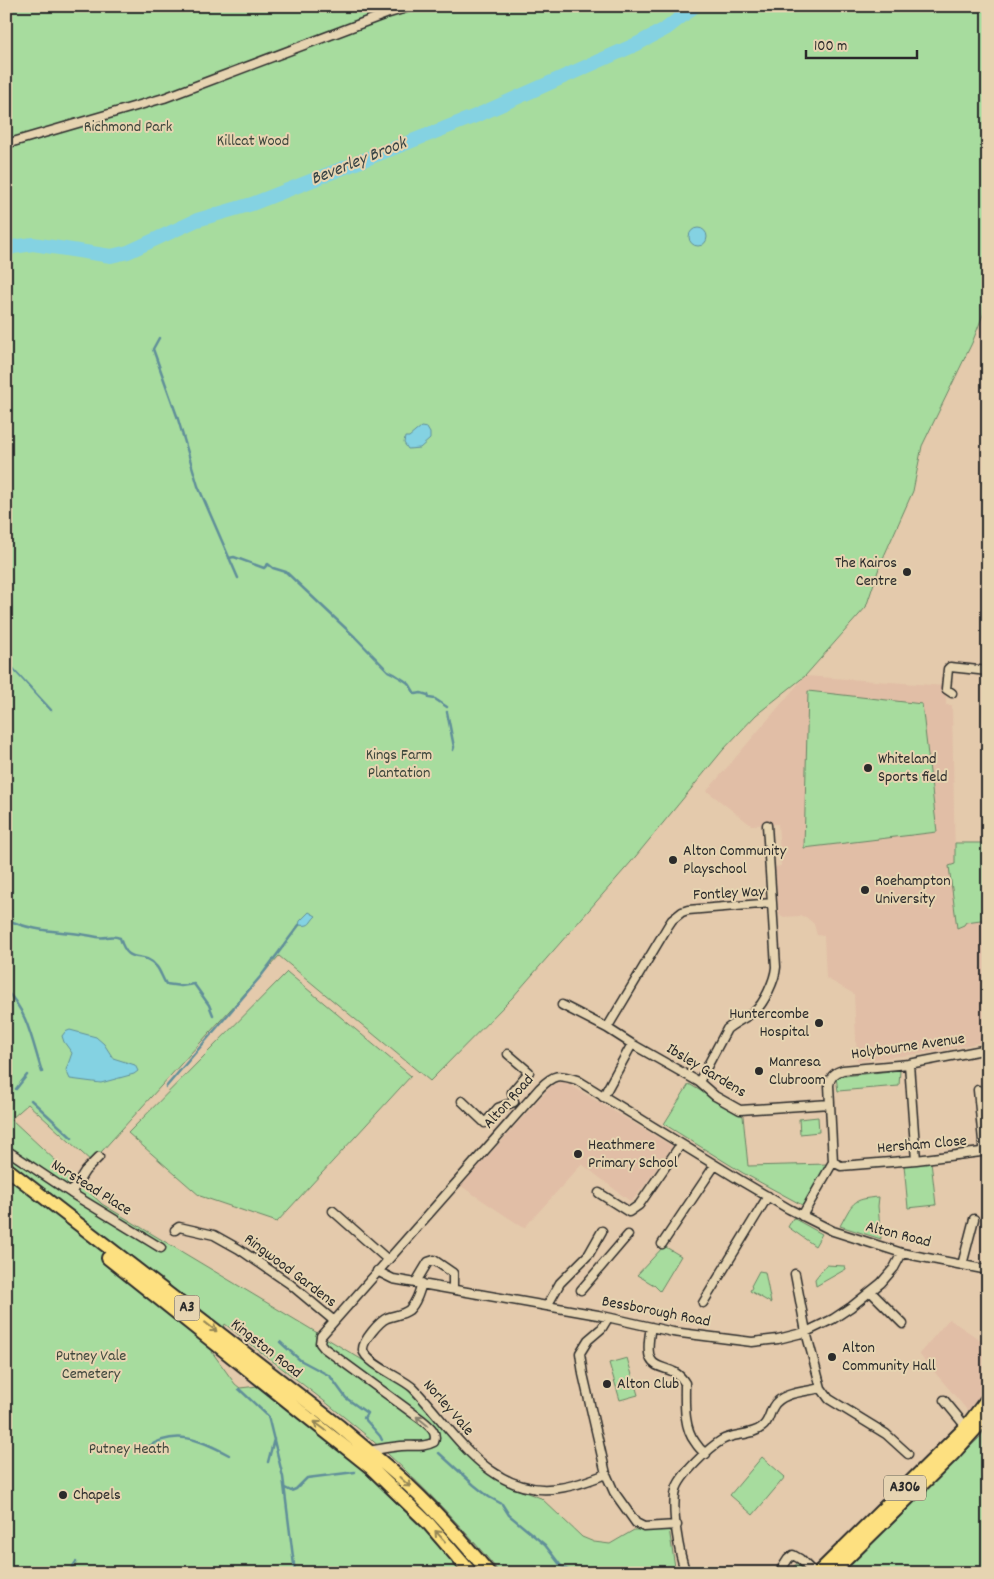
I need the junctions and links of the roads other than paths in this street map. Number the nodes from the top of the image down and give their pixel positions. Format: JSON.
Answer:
{"nodes":[{"id":1,"x":413,"y":6,"type":"edge"},
{"id":2,"x":6,"y":144,"type":"edge"},
{"id":3,"x":988,"y":671,"type":"edge"},
{"id":4,"x":952,"y":693,"type":"dead end"},
{"id":5,"x":767,"y":825,"type":"dead end"},
{"id":6,"x":772,"y":903,"type":"junction"},
{"id":7,"x":562,"y":1005,"type":"dead end"},
{"id":8,"x":607,"y":1028,"type":"junction"},
{"id":9,"x":632,"y":1044,"type":"junction"},
{"id":10,"x":988,"y":1050,"type":"edge"},
{"id":11,"x":508,"y":1054,"type":"dead end"},
{"id":12,"x":909,"y":1064,"type":"junction"},
{"id":13,"x":699,"y":1082,"type":"junction"},
{"id":14,"x":978,"y":1090,"type":"dead end"},
{"id":15,"x":602,"y":1097,"type":"junction"},
{"id":16,"x":462,"y":1102,"type":"dead end"},
{"id":17,"x":514,"y":1102,"type":"junction"},
{"id":18,"x":830,"y":1104,"type":"junction"},
{"id":19,"x":521,"y":1109,"type":"junction"},
{"id":20,"x":681,"y":1144,"type":"junction"},
{"id":21,"x":6,"y":1153,"type":"edge"},
{"id":22,"x":99,"y":1157,"type":"dead end"},
{"id":23,"x":916,"y":1160,"type":"junction"},
{"id":24,"x":833,"y":1162,"type":"junction"},
{"id":25,"x":715,"y":1165,"type":"junction"},
{"id":26,"x":6,"y":1168,"type":"edge"},
{"id":27,"x":6,"y":1179,"type":"edge"},
{"id":28,"x":70,"y":1193,"type":"junction"},
{"id":29,"x":599,"y":1193,"type":"dead end"},
{"id":30,"x":768,"y":1196,"type":"junction"},
{"id":31,"x":333,"y":1211,"type":"dead end"},
{"id":32,"x":802,"y":1216,"type":"junction"},
{"id":33,"x":974,"y":1219,"type":"dead end"},
{"id":34,"x":175,"y":1230,"type":"dead end"},
{"id":35,"x":602,"y":1232,"type":"dead end"},
{"id":36,"x":628,"y":1235,"type":"dead end"},
{"id":37,"x":662,"y":1244,"type":"dead end"},
{"id":38,"x":161,"y":1248,"type":"dead end"},
{"id":39,"x":902,"y":1253,"type":"junction"},
{"id":40,"x":589,"y":1254,"type":"junction"},
{"id":41,"x":387,"y":1259,"type":"junction"},
{"id":42,"x":604,"y":1263,"type":"junction"},
{"id":43,"x":962,"y":1265,"type":"junction"},
{"id":44,"x":988,"y":1270,"type":"edge"},
{"id":45,"x":377,"y":1271,"type":"junction"},
{"id":46,"x":795,"y":1274,"type":"dead end"},
{"id":47,"x":419,"y":1283,"type":"junction"},
{"id":48,"x":453,"y":1288,"type":"junction"},
{"id":49,"x":581,"y":1290,"type":"dead end"},
{"id":50,"x":871,"y":1292,"type":"junction"},
{"id":51,"x":703,"y":1303,"type":"dead end"},
{"id":52,"x":547,"y":1306,"type":"junction"},
{"id":53,"x":608,"y":1318,"type":"junction"},
{"id":54,"x":333,"y":1320,"type":"junction"},
{"id":55,"x":903,"y":1324,"type":"dead end"},
{"id":56,"x":651,"y":1327,"type":"junction"},
{"id":57,"x":806,"y":1332,"type":"junction"},
{"id":58,"x":820,"y":1388,"type":"junction"},
{"id":59,"x":988,"y":1398,"type":"edge"},
{"id":60,"x":944,"y":1400,"type":"dead end"},
{"id":61,"x":988,"y":1415,"type":"edge"},
{"id":62,"x":969,"y":1430,"type":"junction"},
{"id":63,"x":368,"y":1450,"type":"junction"},
{"id":64,"x":706,"y":1454,"type":"junction"},
{"id":65,"x":908,"y":1454,"type":"dead end"},
{"id":66,"x":606,"y":1474,"type":"junction"},
{"id":67,"x":676,"y":1525,"type":"junction"},
{"id":68,"x":472,"y":1573,"type":"edge"},
{"id":69,"x":489,"y":1573,"type":"edge"},
{"id":70,"x":686,"y":1573,"type":"edge"},
{"id":71,"x":779,"y":1573,"type":"edge"},
{"id":72,"x":814,"y":1573,"type":"edge"},
{"id":73,"x":818,"y":1573,"type":"edge"},
{"id":74,"x":832,"y":1573,"type":"edge"}],
"edges":[{"from":1,"to":2,"type":"street"},
{"from":3,"to":4,"type":"street"},
{"from":5,"to":6,"type":"street"},
{"from":6,"to":8,"type":"street","name":"Fontley Way"},
{"from":6,"to":13,"type":"street","name":"Fontley Way"},
{"from":7,"to":8,"type":"street","name":"Ibsley Gardens"},
{"from":8,"to":9,"type":"street","name":"Ibsley Gardens"},
{"from":9,"to":13,"type":"street","name":"Ibsley Gardens"},
{"from":9,"to":15,"type":"street"},
{"from":10,"to":12,"type":"street","name":"Holybourne Avenue"},
{"from":11,"to":17,"type":"street"},
{"from":12,"to":18,"type":"street","name":"Holybourne Avenue"},
{"from":12,"to":23,"type":"street"},
{"from":13,"to":18,"type":"street","name":"Ibsley Gardens"},
{"from":14,"to":23,"type":"street","name":"Hersham Close"},
{"from":15,"to":19,"type":"street","name":"Alton Road"},
{"from":15,"to":20,"type":"street","name":"Alton Road"},
{"from":16,"to":17,"type":"street"},
{"from":17,"to":19,"type":"street"},
{"from":18,"to":24,"type":"street","name":"Holybourne Avenue"},
{"from":19,"to":41,"type":"street","name":"Alton Road"},
{"from":20,"to":25,"type":"street","name":"Alton Road"},
{"from":20,"to":29,"type":"street"},
{"from":21,"to":28,"type":"street","name":"Norstead Place"},
{"from":22,"to":28,"type":"street"},
{"from":23,"to":24,"type":"street","name":"Hersham Close"},
{"from":24,"to":32,"type":"street"},
{"from":25,"to":30,"type":"street","name":"Alton Road"},
{"from":25,"to":37,"type":"street"},
{"from":26,"to":63,"type":"highway","name":"Kingston Road","number":"A3","one_way":true},
{"from":68,"to":27,"type":"highway","name":"Kingston Road","number":"A3","one_way":true},
{"from":28,"to":38,"type":"street","name":"Norstead Place"},
{"from":30,"to":32,"type":"street","name":"Alton Road"},
{"from":30,"to":51,"type":"street"},
{"from":31,"to":41,"type":"street"},
{"from":32,"to":39,"type":"street","name":"Alton Road"},
{"from":33,"to":43,"type":"street"},
{"from":34,"to":54,"type":"street","name":"Ringwood Gardens"},
{"from":35,"to":40,"type":"street"},
{"from":36,"to":42,"type":"street"},
{"from":39,"to":43,"type":"street","name":"Alton Road"},
{"from":39,"to":50,"type":"street","name":"Bessborough Road"},
{"from":40,"to":42,"type":"street"},
{"from":40,"to":52,"type":"street"},
{"from":41,"to":45,"type":"street","name":"Alton Road"},
{"from":42,"to":49,"type":"street"},
{"from":43,"to":44,"type":"street","name":"Alton Road"},
{"from":45,"to":47,"type":"street","name":"Bessborough Road"},
{"from":45,"to":54,"type":"street","name":"Alton Road"},
{"from":46,"to":57,"type":"street"},
{"from":47,"to":48,"type":"street","name":"Bessborough Road"},
{"from":47,"to":48,"type":"street"},
{"from":47,"to":66,"type":"street","name":"Norley Vale"},
{"from":48,"to":52,"type":"street","name":"Bessborough Road"},
{"from":50,"to":55,"type":"street"},
{"from":50,"to":57,"type":"street","name":"Bessborough Road"},
{"from":52,"to":53,"type":"street","name":"Bessborough Road"},
{"from":53,"to":56,"type":"street","name":"Bessborough Road"},
{"from":53,"to":66,"type":"street"},
{"from":63,"to":54,"type":"street","name":"Alton Road","one_way":true},
{"from":56,"to":57,"type":"street","name":"Bessborough Road"},
{"from":56,"to":64,"type":"street"},
{"from":57,"to":58,"type":"street"},
{"from":58,"to":64,"type":"street"},
{"from":58,"to":65,"type":"street"},
{"from":59,"to":62,"type":"highway","number":"A306"},
{"from":60,"to":62,"type":"street"},
{"from":61,"to":62,"type":"highway","number":"A306"},
{"from":62,"to":73,"type":"highway","number":"A306"},
{"from":62,"to":74,"type":"highway","number":"A306"},
{"from":63,"to":69,"type":"highway","name":"Kingston Road","number":"A3","one_way":true},
{"from":64,"to":67,"type":"street"},
{"from":66,"to":67,"type":"street"},
{"from":67,"to":70,"type":"street"},
{"from":71,"to":72,"type":"street"}]}
